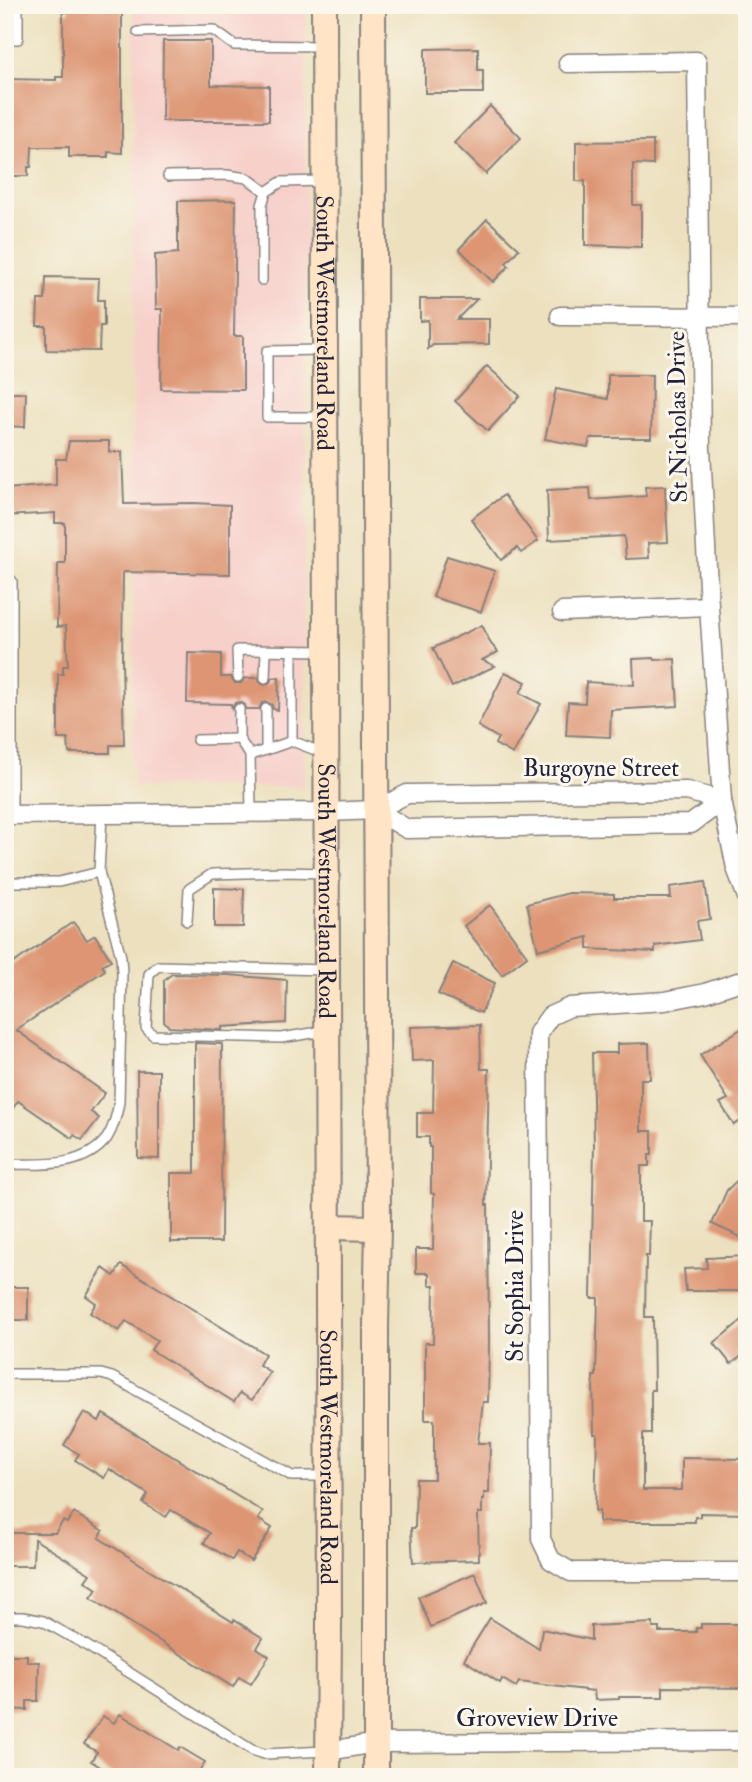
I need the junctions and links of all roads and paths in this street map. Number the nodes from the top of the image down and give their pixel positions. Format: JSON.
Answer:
{"nodes":[{"id":1,"x":18,"y":5,"type":"edge"},
{"id":2,"x":324,"y":5,"type":"edge"},
{"id":3,"x":373,"y":5,"type":"edge"},
{"id":4,"x":138,"y":32,"type":"dead end"},
{"id":5,"x":5,"y":39,"type":"edge"},
{"id":6,"x":324,"y":46,"type":"junction"},
{"id":7,"x":568,"y":63,"type":"dead end"},
{"id":8,"x":168,"y":176,"type":"dead end"},
{"id":9,"x":325,"y":181,"type":"junction"},
{"id":10,"x":266,"y":192,"type":"junction"},
{"id":11,"x":261,"y":280,"type":"dead end"},
{"id":12,"x":560,"y":316,"type":"dead end"},
{"id":13,"x":700,"y":316,"type":"junction"},
{"id":14,"x":747,"y":317,"type":"edge"},
{"id":15,"x":326,"y":350,"type":"junction"},
{"id":16,"x":326,"y":417,"type":"junction"},
{"id":17,"x":5,"y":581,"type":"edge"},
{"id":18,"x":709,"y":606,"type":"junction"},
{"id":19,"x":562,"y":612,"type":"dead end"},
{"id":20,"x":9,"y":646,"type":"edge"},
{"id":21,"x":266,"y":651,"type":"junction"},
{"id":22,"x":292,"y":651,"type":"junction"},
{"id":23,"x":327,"y":651,"type":"junction"},
{"id":24,"x":238,"y":677,"type":"dead end"},
{"id":25,"x":265,"y":678,"type":"dead end"},
{"id":26,"x":239,"y":709,"type":"dead end"},
{"id":27,"x":266,"y":709,"type":"dead end"},
{"id":28,"x":239,"y":739,"type":"junction"},
{"id":29,"x":197,"y":740,"type":"dead end"},
{"id":30,"x":292,"y":741,"type":"junction"},
{"id":31,"x":266,"y":750,"type":"junction"},
{"id":32,"x":250,"y":755,"type":"junction"},
{"id":33,"x":327,"y":755,"type":"junction"},
{"id":34,"x":722,"y":802,"type":"junction"},
{"id":35,"x":376,"y":810,"type":"junction"},
{"id":36,"x":327,"y":812,"type":"junction"},
{"id":37,"x":251,"y":813,"type":"junction"},
{"id":38,"x":9,"y":815,"type":"edge"},
{"id":39,"x":102,"y":815,"type":"junction"},
{"id":40,"x":99,"y":872,"type":"junction"},
{"id":41,"x":327,"y":873,"type":"junction"},
{"id":42,"x":5,"y":882,"type":"edge"},
{"id":43,"x":747,"y":897,"type":"edge"},
{"id":44,"x":187,"y":921,"type":"dead end"},
{"id":45,"x":328,"y":970,"type":"junction"},
{"id":46,"x":747,"y":979,"type":"edge"},
{"id":47,"x":328,"y":1031,"type":"junction"},
{"id":48,"x":5,"y":1164,"type":"edge"},
{"id":49,"x":328,"y":1227,"type":"junction"},
{"id":50,"x":377,"y":1227,"type":"junction"},
{"id":51,"x":5,"y":1374,"type":"edge"},
{"id":52,"x":329,"y":1476,"type":"junction"},
{"id":53,"x":747,"y":1572,"type":"edge"},
{"id":54,"x":5,"y":1617,"type":"edge"},
{"id":55,"x":747,"y":1741,"type":"edge"},
{"id":56,"x":376,"y":1743,"type":"junction"},
{"id":57,"x":328,"y":1751,"type":"junction"},
{"id":58,"x":328,"y":1777,"type":"edge"},
{"id":59,"x":376,"y":1777,"type":"edge"}],
"edges":[{"from":1,"to":5,"type":"lane"},
{"from":2,"to":6,"type":"main road","name":"South Westmoreland Road"},
{"from":3,"to":35,"type":"main road","name":"South Westmoreland Road"},
{"from":4,"to":6,"type":"lane"},
{"from":6,"to":9,"type":"main road","name":"South Westmoreland Road"},
{"from":7,"to":13,"type":"street","name":"St Nicholas Drive"},
{"from":8,"to":10,"type":"lane"},
{"from":9,"to":10,"type":"lane"},
{"from":9,"to":15,"type":"main road","name":"South Westmoreland Road"},
{"from":10,"to":11,"type":"lane"},
{"from":12,"to":13,"type":"street"},
{"from":13,"to":14,"type":"street"},
{"from":13,"to":18,"type":"street","name":"St Nicholas Drive"},
{"from":15,"to":16,"type":"main road","name":"South Westmoreland Road"},
{"from":15,"to":16,"type":"lane"},
{"from":16,"to":23,"type":"main road","name":"South Westmoreland Road"},
{"from":17,"to":20,"type":"lane"},
{"from":18,"to":19,"type":"street"},
{"from":18,"to":34,"type":"street","name":"St Nicholas Drive"},
{"from":20,"to":38,"type":"lane"},
{"from":21,"to":22,"type":"lane"},
{"from":21,"to":24,"type":"lane"},
{"from":21,"to":25,"type":"lane"},
{"from":22,"to":23,"type":"lane"},
{"from":22,"to":30,"type":"lane"},
{"from":23,"to":33,"type":"main road","name":"South Westmoreland Road"},
{"from":26,"to":28,"type":"lane"},
{"from":27,"to":31,"type":"lane"},
{"from":28,"to":29,"type":"lane"},
{"from":28,"to":32,"type":"lane"},
{"from":30,"to":31,"type":"lane"},
{"from":30,"to":33,"type":"lane"},
{"from":31,"to":32,"type":"lane"},
{"from":32,"to":37,"type":"lane"},
{"from":33,"to":36,"type":"main road","name":"South Westmoreland Road"},
{"from":34,"to":35,"type":"street","name":"Burgoyne Street"},
{"from":34,"to":35,"type":"street"},
{"from":34,"to":43,"type":"street","name":"St Nicholas Drive"},
{"from":35,"to":36,"type":"street","name":"Burgoyne Street"},
{"from":35,"to":50,"type":"main road","name":"South Westmoreland Road"},
{"from":36,"to":37,"type":"street","name":"Burgoyne Street"},
{"from":36,"to":41,"type":"main road","name":"South Westmoreland Road"},
{"from":37,"to":39,"type":"street","name":"Burgoyne Street"},
{"from":38,"to":39,"type":"street","name":"Burgoyne Street"},
{"from":39,"to":40,"type":"lane"},
{"from":40,"to":42,"type":"lane"},
{"from":40,"to":48,"type":"lane"},
{"from":41,"to":44,"type":"lane"},
{"from":41,"to":45,"type":"main road","name":"South Westmoreland Road"},
{"from":45,"to":47,"type":"main road","name":"South Westmoreland Road"},
{"from":45,"to":47,"type":"lane"},
{"from":46,"to":53,"type":"street","name":"St Sophia Drive"},
{"from":47,"to":49,"type":"main road","name":"South Westmoreland Road"},
{"from":49,"to":50,"type":"main road"},
{"from":49,"to":52,"type":"main road","name":"South Westmoreland Road"},
{"from":50,"to":56,"type":"main road","name":"South Westmoreland Road"},
{"from":51,"to":52,"type":"lane"},
{"from":52,"to":57,"type":"main road","name":"South Westmoreland Road"},
{"from":54,"to":57,"type":"lane"},
{"from":55,"to":56,"type":"street","name":"Groveview Drive"},
{"from":56,"to":57,"type":"street","name":"Groveview Drive"},
{"from":56,"to":59,"type":"main road","name":"South Westmoreland Road"},
{"from":57,"to":58,"type":"main road","name":"South Westmoreland Road"}]}
